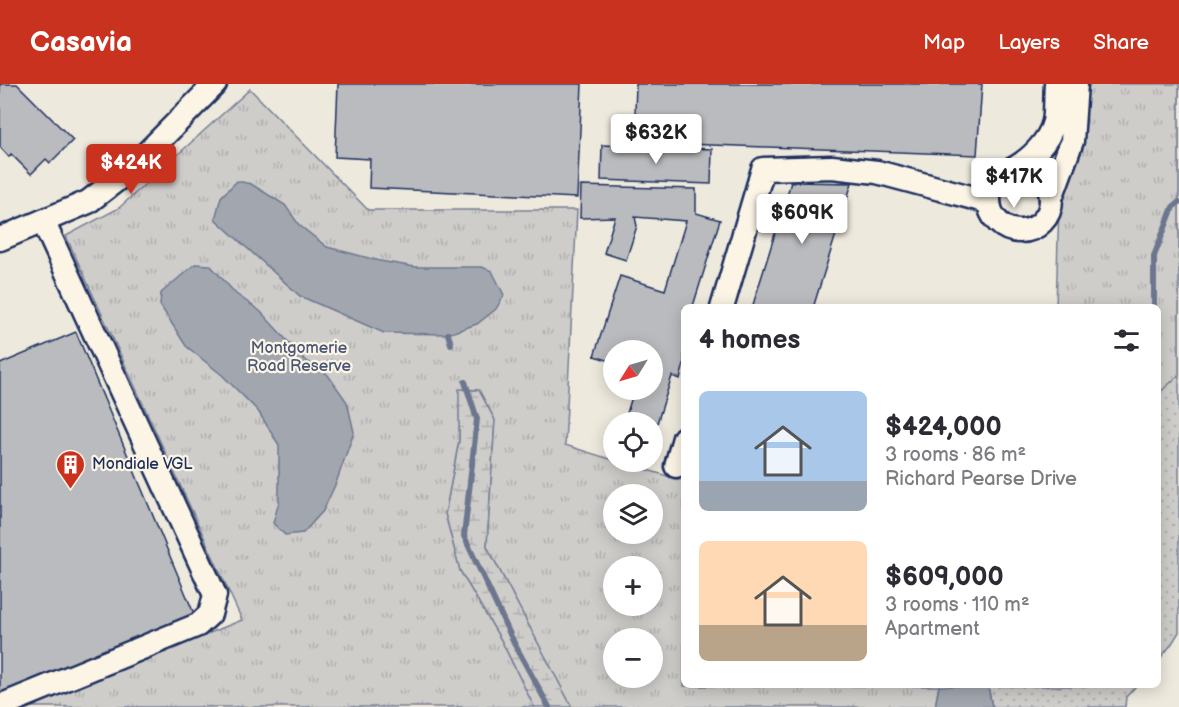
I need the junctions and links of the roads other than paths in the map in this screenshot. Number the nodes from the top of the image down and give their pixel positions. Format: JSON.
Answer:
{"nodes":[{"id":1,"x":215,"y":84,"type":"edge"},
{"id":2,"x":1056,"y":84,"type":"edge"},
{"id":3,"x":1076,"y":84,"type":"edge"},
{"id":4,"x":1011,"y":170,"type":"junction"},
{"id":5,"x":1051,"y":198,"type":"junction"},
{"id":6,"x":989,"y":202,"type":"junction"},
{"id":7,"x":43,"y":221,"type":"junction"},
{"id":8,"x":0,"y":239,"type":"edge"},
{"id":9,"x":724,"y":304,"type":"edge"},
{"id":10,"x":681,"y":448,"type":"edge"},
{"id":11,"x":676,"y":466,"type":"dead end"},
{"id":12,"x":0,"y":706,"type":"edge"}],
"edges":[{"from":1,"to":7,"type":"street"},
{"from":2,"to":4,"type":"street"},
{"from":3,"to":5,"type":"street"},
{"from":4,"to":5,"type":"street"},
{"from":4,"to":6,"type":"street"},
{"from":5,"to":6,"type":"street"},
{"from":6,"to":9,"type":"street"},
{"from":7,"to":8,"type":"street"},
{"from":7,"to":12,"type":"street"},
{"from":10,"to":11,"type":"street"}]}
